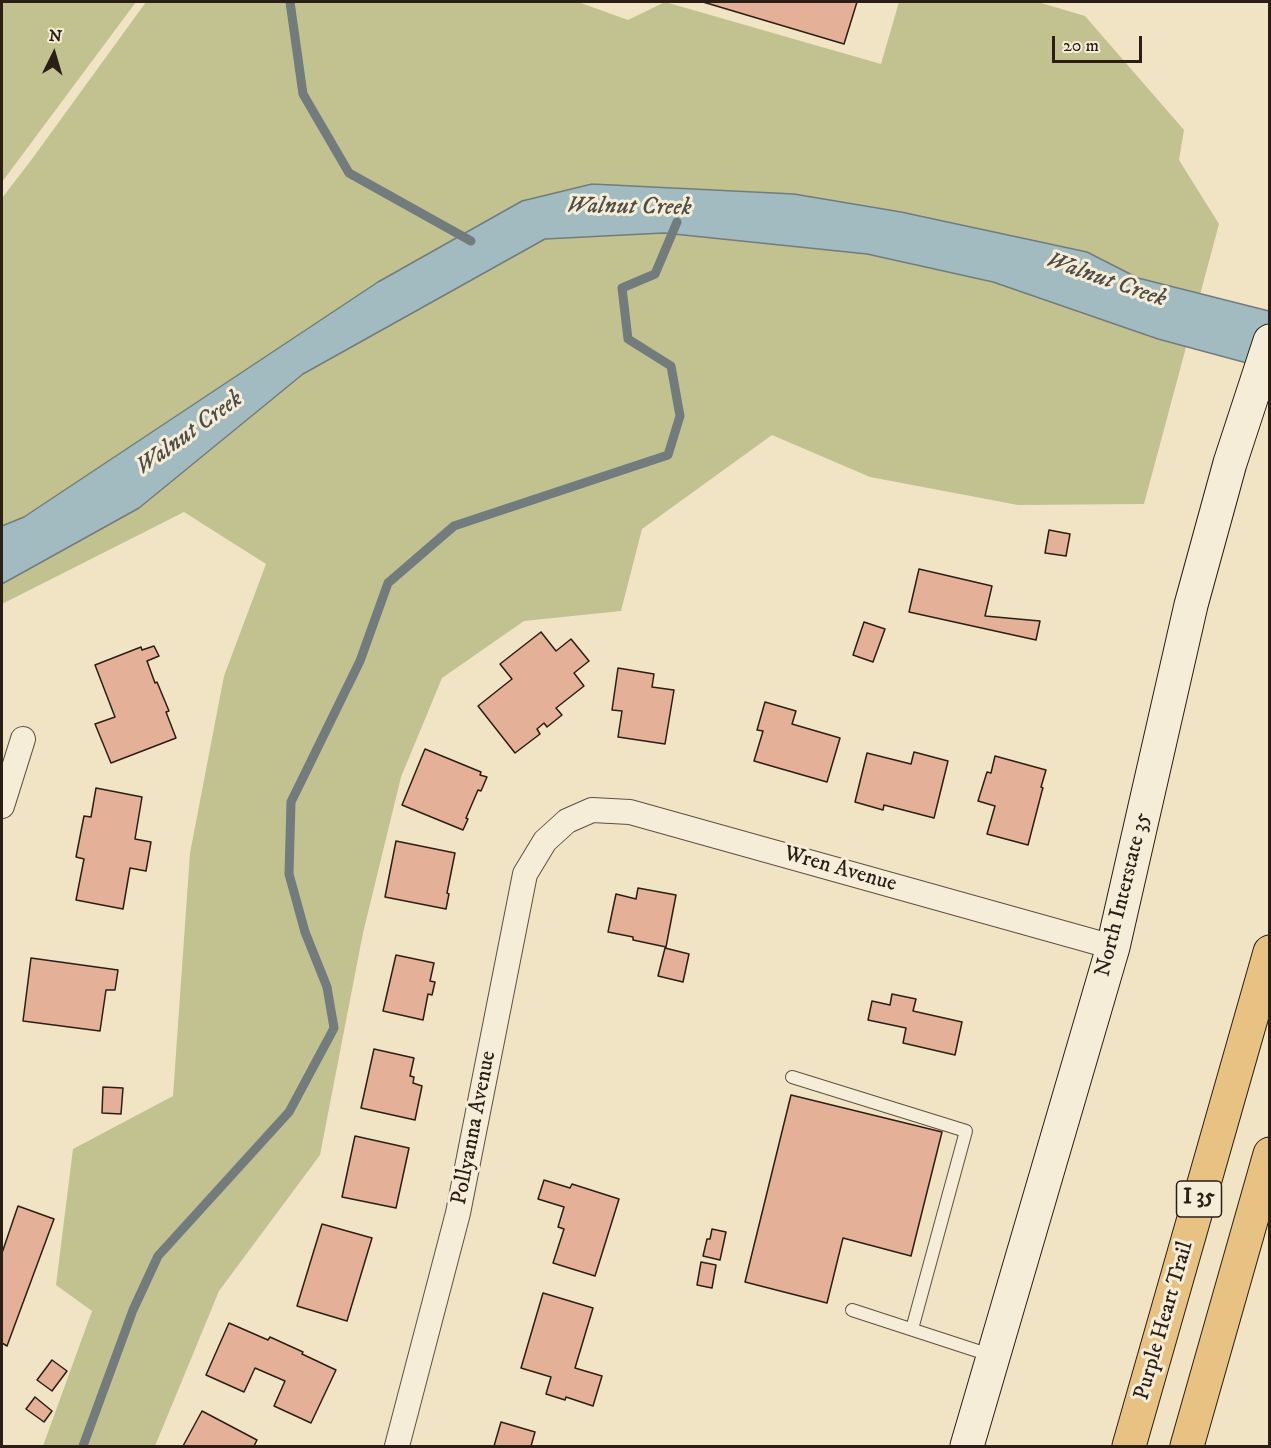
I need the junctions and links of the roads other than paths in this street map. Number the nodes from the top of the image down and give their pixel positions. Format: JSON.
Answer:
{"nodes":[{"id":1,"x":1269,"y":341,"type":"edge"},
{"id":2,"x":23,"y":739,"type":"dead end"},
{"id":3,"x":2,"y":806,"type":"edge"},
{"id":4,"x":567,"y":821,"type":"joint"},
{"id":5,"x":1113,"y":947,"type":"junction"},
{"id":6,"x":1269,"y":952,"type":"edge"},
{"id":7,"x":792,"y":1077,"type":"dead end"},
{"id":8,"x":1269,"y":1154,"type":"edge"},
{"id":9,"x":852,"y":1310,"type":"dead end"},
{"id":10,"x":912,"y":1329,"type":"junction"},
{"id":11,"x":994,"y":1356,"type":"junction"},
{"id":12,"x":397,"y":1446,"type":"edge"},
{"id":13,"x":967,"y":1446,"type":"edge"},
{"id":14,"x":1129,"y":1446,"type":"edge"},
{"id":15,"x":1187,"y":1446,"type":"edge"}],
"edges":[{"from":1,"to":5,"type":"main road","name":"North Interstate 35"},
{"from":2,"to":3,"type":"street"},
{"from":4,"to":5,"type":"street","name":"Wren Avenue"},
{"from":4,"to":12,"type":"street","name":"Pollyanna Avenue"},
{"from":5,"to":11,"type":"main road","name":"North Interstate 35"},
{"from":6,"to":14,"type":"highway","name":"Purple Heart Trail","number":"I 35"},
{"from":7,"to":10,"type":"lane"},
{"from":8,"to":15,"type":"highway","number":"I 35"},
{"from":9,"to":10,"type":"lane"},
{"from":10,"to":11,"type":"lane"},
{"from":11,"to":13,"type":"main road","name":"North Interstate 35"}]}
